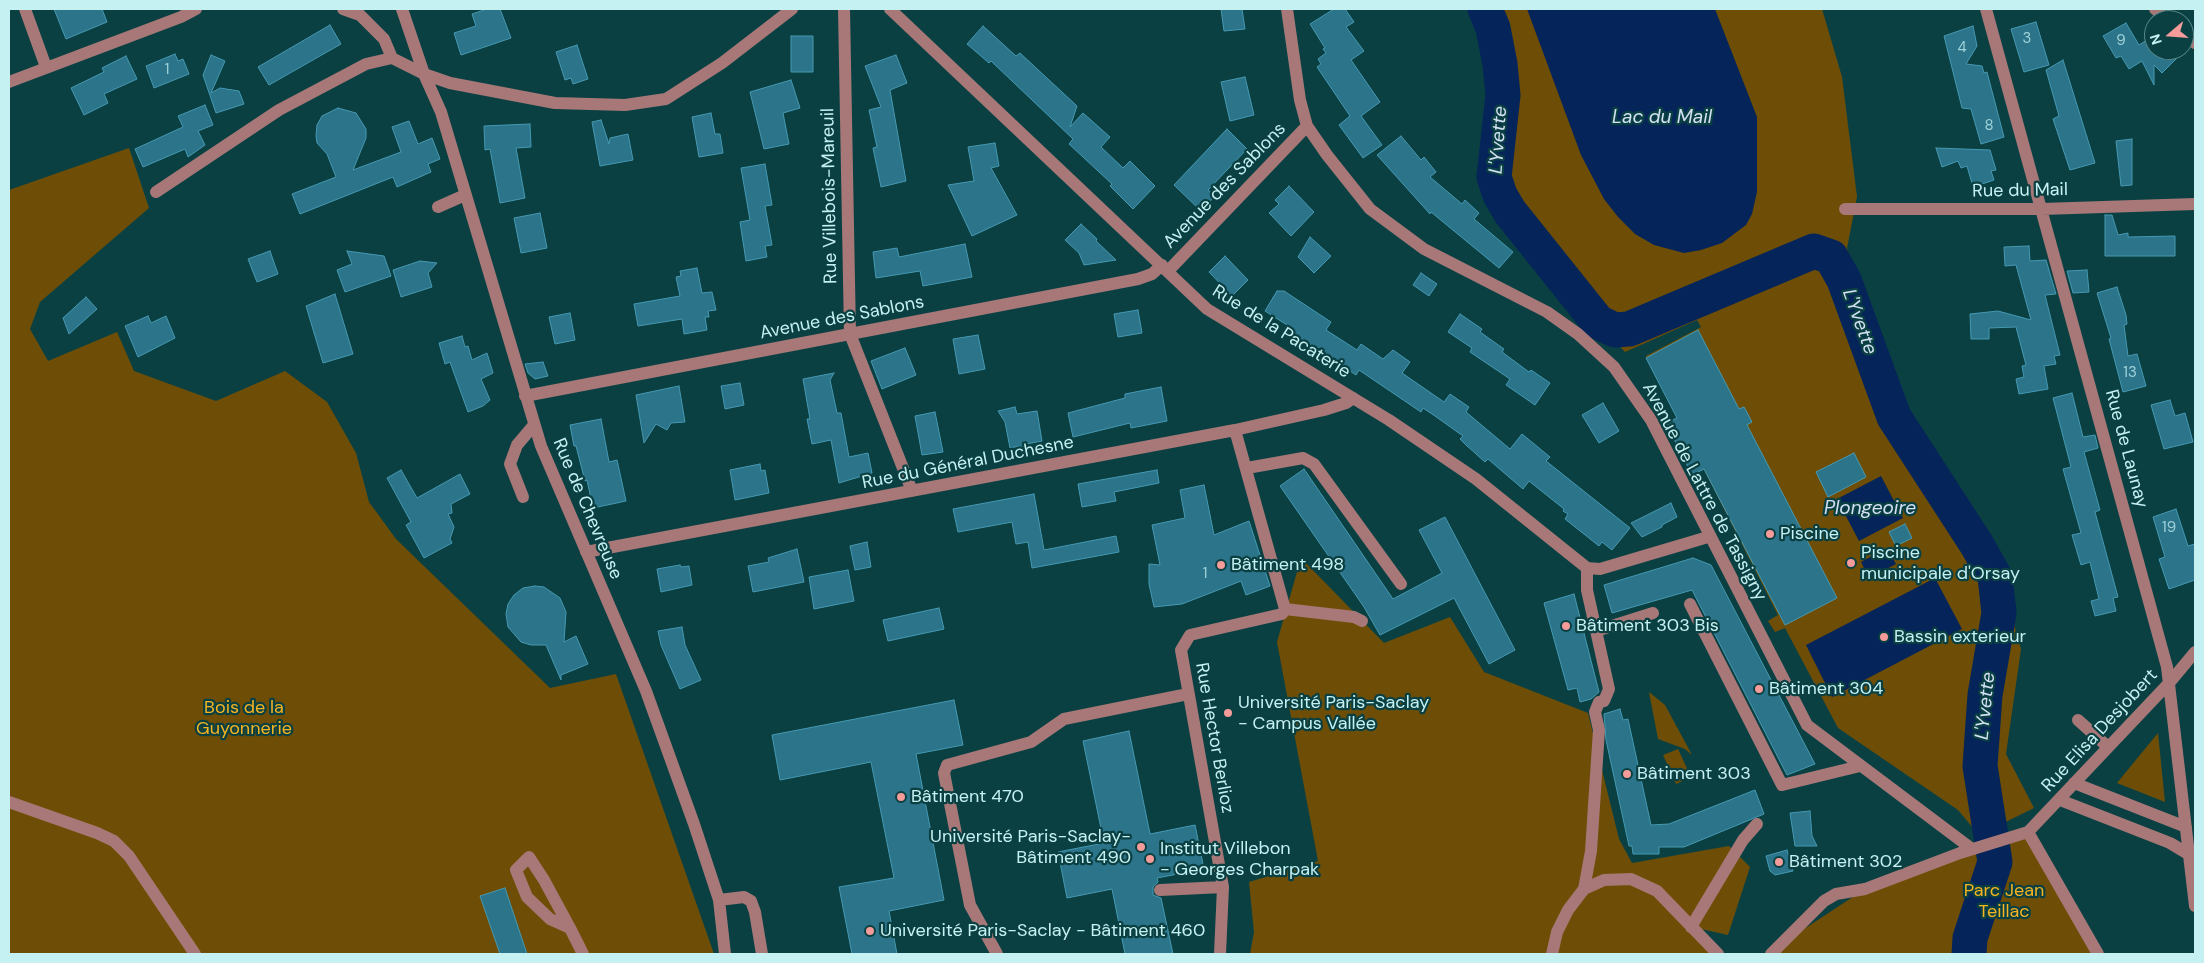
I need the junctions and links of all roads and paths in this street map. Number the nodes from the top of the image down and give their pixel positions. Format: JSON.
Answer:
{"nodes":[{"id":1,"x":25,"y":9,"type":"edge"},
{"id":2,"x":196,"y":9,"type":"edge"},
{"id":3,"x":343,"y":9,"type":"edge"},
{"id":4,"x":402,"y":9,"type":"edge"},
{"id":5,"x":792,"y":9,"type":"edge"},
{"id":6,"x":844,"y":9,"type":"edge"},
{"id":7,"x":890,"y":9,"type":"edge"},
{"id":8,"x":1288,"y":9,"type":"edge"},
{"id":9,"x":1986,"y":9,"type":"edge"},
{"id":10,"x":392,"y":58,"type":"junction"},
{"id":11,"x":46,"y":67,"type":"junction"},
{"id":12,"x":424,"y":74,"type":"junction"},
{"id":13,"x":9,"y":82,"type":"edge"},
{"id":14,"x":1307,"y":126,"type":"junction"},
{"id":15,"x":156,"y":192,"type":"dead end"},
{"id":16,"x":465,"y":196,"type":"junction"},
{"id":17,"x":2195,"y":204,"type":"edge"},
{"id":18,"x":438,"y":207,"type":"dead end"},
{"id":19,"x":2042,"y":208,"type":"junction"},
{"id":20,"x":1845,"y":209,"type":"dead end"},
{"id":21,"x":1165,"y":268,"type":"junction"},
{"id":22,"x":850,"y":334,"type":"junction"},
{"id":23,"x":525,"y":396,"type":"junction"},
{"id":24,"x":1353,"y":398,"type":"junction"},
{"id":25,"x":534,"y":425,"type":"junction"},
{"id":26,"x":1235,"y":430,"type":"junction"},
{"id":27,"x":1247,"y":468,"type":"junction"},
{"id":28,"x":912,"y":492,"type":"junction"},
{"id":29,"x":523,"y":497,"type":"dead end"},
{"id":30,"x":1708,"y":537,"type":"junction"},
{"id":31,"x":586,"y":552,"type":"junction"},
{"id":32,"x":1587,"y":568,"type":"junction"},
{"id":33,"x":1401,"y":584,"type":"dead end"},
{"id":34,"x":1690,"y":604,"type":"dead end"},
{"id":35,"x":1285,"y":609,"type":"junction"},
{"id":36,"x":1653,"y":613,"type":"dead end"},
{"id":37,"x":1362,"y":622,"type":"dead end"},
{"id":38,"x":1596,"y":631,"type":"junction"},
{"id":39,"x":2195,"y":652,"type":"edge"},
{"id":40,"x":2170,"y":682,"type":"junction"},
{"id":41,"x":1188,"y":694,"type":"junction"},
{"id":42,"x":2078,"y":720,"type":"dead end"},
{"id":43,"x":2108,"y":747,"type":"junction"},
{"id":44,"x":1860,"y":766,"type":"junction"},
{"id":45,"x":2074,"y":783,"type":"junction"},
{"id":46,"x":2060,"y":800,"type":"junction"},
{"id":47,"x":9,"y":802,"type":"edge"},
{"id":48,"x":1757,"y":824,"type":"dead end"},
{"id":49,"x":2186,"y":827,"type":"junction"},
{"id":50,"x":2022,"y":833,"type":"junction"},
{"id":51,"x":1972,"y":849,"type":"junction"},
{"id":52,"x":2190,"y":855,"type":"junction"},
{"id":53,"x":1223,"y":887,"type":"junction"},
{"id":54,"x":1584,"y":889,"type":"junction"},
{"id":55,"x":1160,"y":890,"type":"dead end"},
{"id":56,"x":719,"y":900,"type":"junction"},
{"id":57,"x":2195,"y":906,"type":"edge"},
{"id":58,"x":1691,"y":926,"type":"junction"},
{"id":59,"x":570,"y":928,"type":"junction"},
{"id":60,"x":195,"y":954,"type":"edge"},
{"id":61,"x":583,"y":954,"type":"edge"},
{"id":62,"x":725,"y":954,"type":"edge"},
{"id":63,"x":762,"y":954,"type":"edge"},
{"id":64,"x":997,"y":954,"type":"edge"},
{"id":65,"x":1220,"y":954,"type":"edge"},
{"id":66,"x":1552,"y":954,"type":"edge"},
{"id":67,"x":1718,"y":954,"type":"edge"},
{"id":68,"x":1771,"y":954,"type":"edge"},
{"id":69,"x":2098,"y":954,"type":"edge"}],
"edges":[{"from":1,"to":11,"type":"street"},
{"from":2,"to":11,"type":"street"},
{"from":3,"to":10,"type":"street"},
{"from":4,"to":12,"type":"street","name":"Rue de Chevreuse"},
{"from":5,"to":12,"type":"street"},
{"from":6,"to":22,"type":"street","name":"Rue Villebois-Mareuil"},
{"from":7,"to":21,"type":"street","name":"Rue de la Pacaterie"},
{"from":8,"to":14,"type":"street","name":"Avenue de Lattre de Tassigny"},
{"from":9,"to":19,"type":"street","name":"Rue de Launay"},
{"from":10,"to":12,"type":"street"},
{"from":10,"to":15,"type":"street"},
{"from":11,"to":13,"type":"street"},
{"from":12,"to":16,"type":"street","name":"Rue de Chevreuse"},
{"from":14,"to":21,"type":"street","name":"Avenue des Sablons"},
{"from":14,"to":30,"type":"street","name":"Avenue de Lattre de Tassigny"},
{"from":16,"to":18,"type":"street"},
{"from":16,"to":23,"type":"street","name":"Rue de Chevreuse"},
{"from":17,"to":19,"type":"street","name":"Rue du Mail"},
{"from":19,"to":20,"type":"street","name":"Rue du Mail"},
{"from":19,"to":40,"type":"street","name":"Rue de Launay"},
{"from":21,"to":22,"type":"street","name":"Avenue des Sablons"},
{"from":21,"to":24,"type":"street","name":"Rue de la Pacaterie"},
{"from":22,"to":23,"type":"street","name":"Avenue des Sablons"},
{"from":22,"to":28,"type":"street","name":"Rue Villebois-Mareuil"},
{"from":23,"to":25,"type":"street","name":"Rue de Chevreuse"},
{"from":24,"to":26,"type":"street","name":"Rue du Général Duchesne"},
{"from":24,"to":32,"type":"street","name":"Rue de la Pacaterie"},
{"from":25,"to":29,"type":"street"},
{"from":25,"to":31,"type":"street","name":"Rue de Chevreuse"},
{"from":26,"to":27,"type":"street"},
{"from":26,"to":28,"type":"street","name":"Rue du Général Duchesne"},
{"from":27,"to":33,"type":"street"},
{"from":27,"to":35,"type":"street"},
{"from":28,"to":31,"type":"street","name":"Rue du Général Duchesne"},
{"from":30,"to":32,"type":"street"},
{"from":30,"to":44,"type":"street","name":"Avenue de Lattre de Tassigny"},
{"from":31,"to":56,"type":"street","name":"Rue de Chevreuse"},
{"from":32,"to":38,"type":"street"},
{"from":34,"to":44,"type":"street"},
{"from":35,"to":37,"type":"street"},
{"from":35,"to":41,"type":"street","name":"Rue Hector Berlioz"},
{"from":36,"to":38,"type":"street"},
{"from":38,"to":54,"type":"street"},
{"from":39,"to":40,"type":"street","name":"Rue Elisa Desjobert"},
{"from":40,"to":43,"type":"street","name":"Rue Elisa Desjobert"},
{"from":40,"to":49,"type":"street","name":"Rue de Launay"},
{"from":41,"to":53,"type":"street","name":"Rue Hector Berlioz"},
{"from":41,"to":64,"type":"street"},
{"from":42,"to":43,"type":"street"},
{"from":43,"to":45,"type":"street","name":"Rue Elisa Desjobert"},
{"from":44,"to":51,"type":"street","name":"Avenue de Lattre de Tassigny"},
{"from":45,"to":46,"type":"street","name":"Rue Elisa Desjobert"},
{"from":45,"to":49,"type":"street"},
{"from":46,"to":50,"type":"street","name":"Rue Elisa Desjobert"},
{"from":46,"to":52,"type":"street"},
{"from":47,"to":60,"type":"street"},
{"from":48,"to":58,"type":"street"},
{"from":49,"to":52,"type":"street","name":"Rue de Launay"},
{"from":50,"to":51,"type":"street"},
{"from":50,"to":69,"type":"street"},
{"from":51,"to":68,"type":"street"},
{"from":52,"to":57,"type":"street","name":"Rue de Launay"},
{"from":53,"to":55,"type":"street"},
{"from":53,"to":65,"type":"street","name":"Rue Hector Berlioz"},
{"from":54,"to":58,"type":"street"},
{"from":54,"to":66,"type":"street"},
{"from":56,"to":62,"type":"street","name":"Rue de Chevreuse"},
{"from":56,"to":63,"type":"street"},
{"from":58,"to":67,"type":"street"},
{"from":59,"to":59,"type":"street"},
{"from":59,"to":61,"type":"street"}]}
